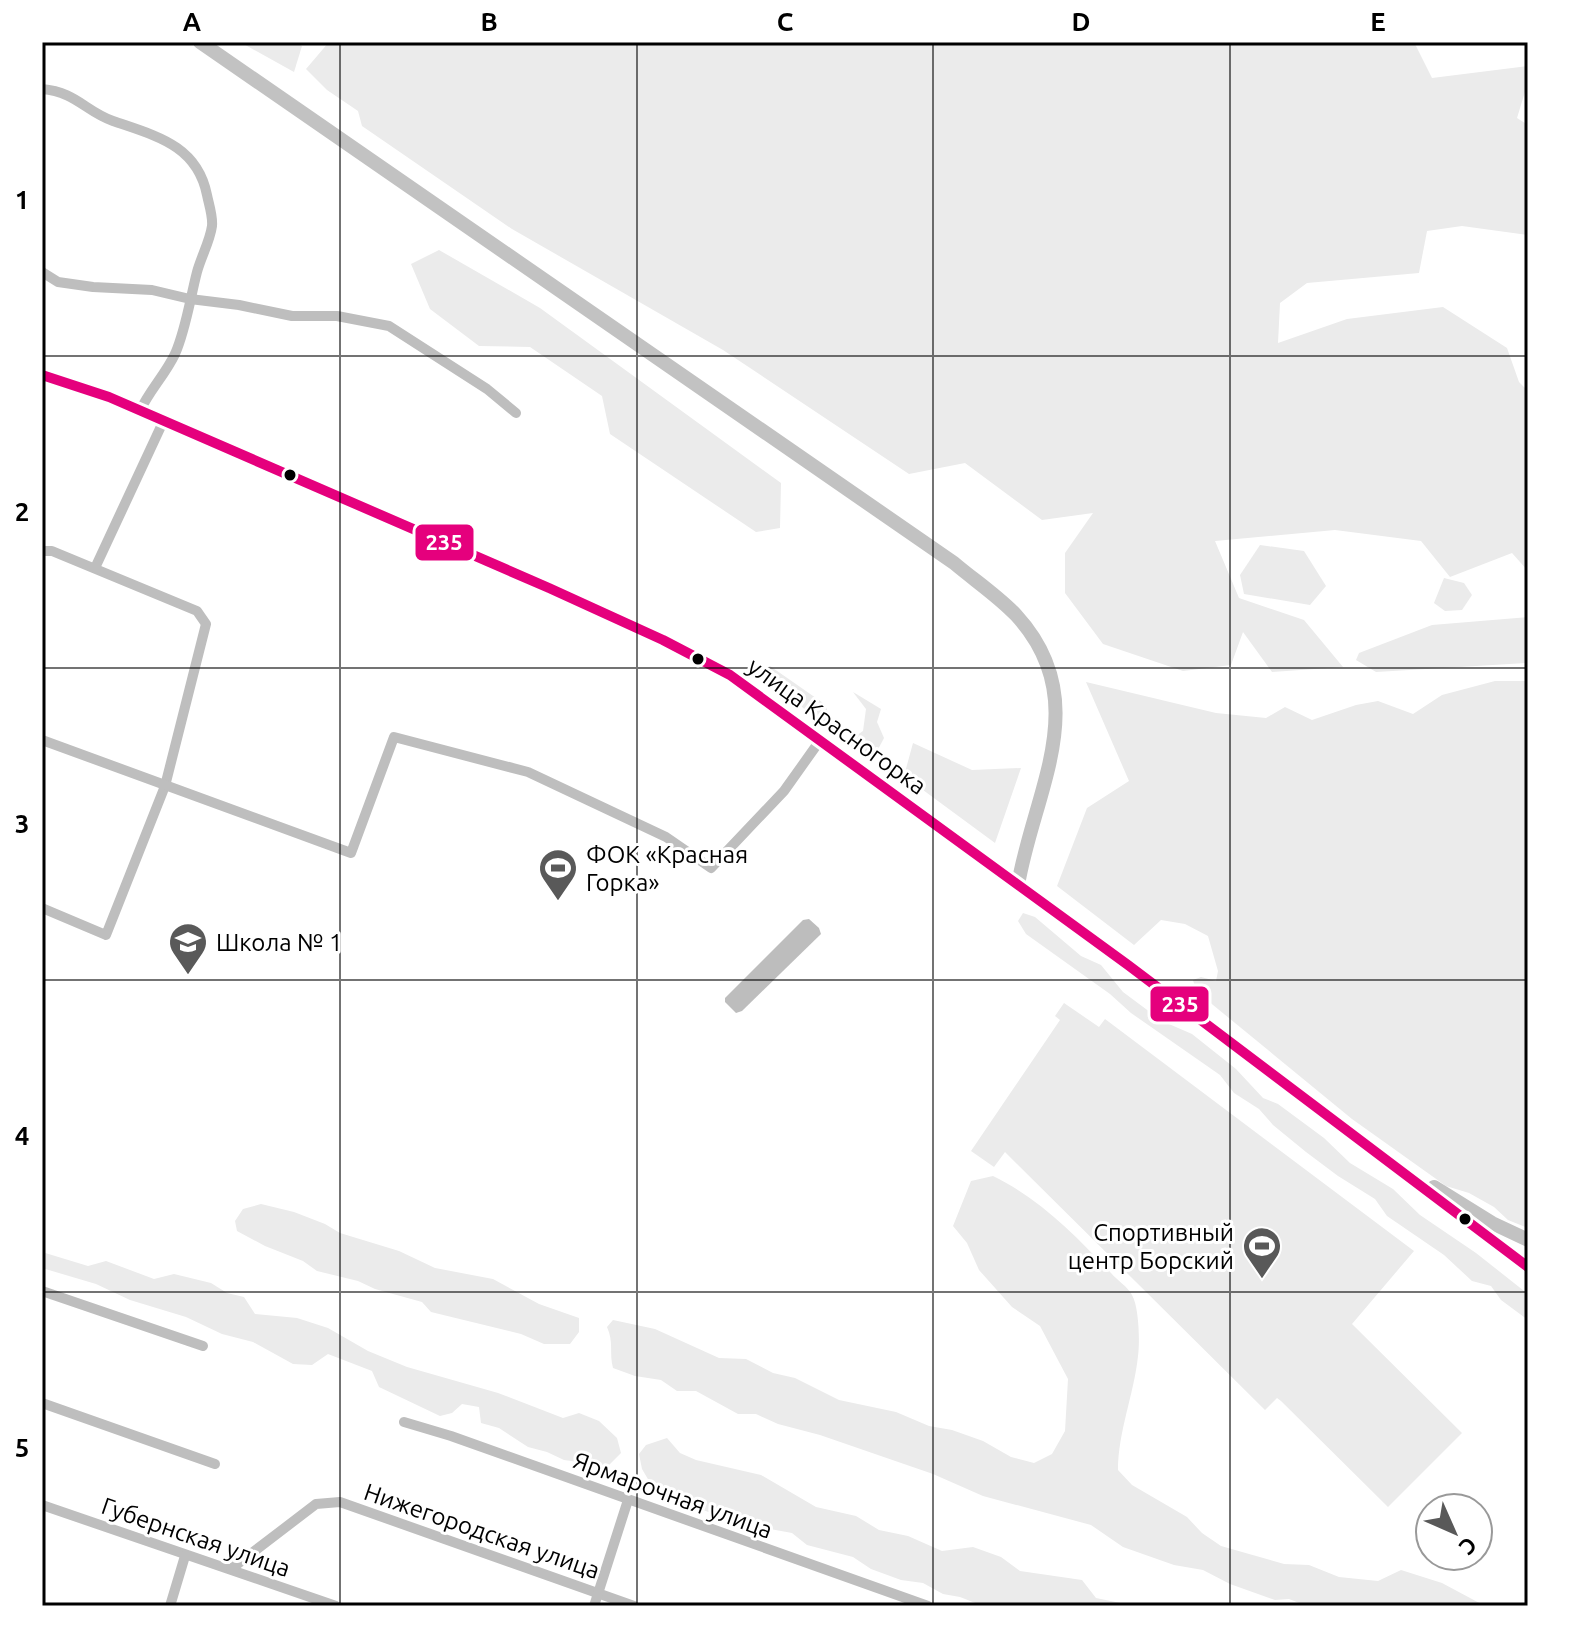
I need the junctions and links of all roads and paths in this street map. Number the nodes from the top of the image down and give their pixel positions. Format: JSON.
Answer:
{"nodes":[{"id":1,"x":200,"y":42,"type":"edge"},
{"id":2,"x":42,"y":89,"type":"edge"},
{"id":3,"x":42,"y":272,"type":"edge"},
{"id":4,"x":190,"y":299,"type":"junction"},
{"id":5,"x":42,"y":375,"type":"edge"},
{"id":6,"x":140,"y":411,"type":"junction"},
{"id":7,"x":516,"y":413,"type":"dead end"},
{"id":8,"x":163,"y":422,"type":"junction"},
{"id":9,"x":42,"y":551,"type":"edge"},
{"id":10,"x":95,"y":568,"type":"junction"},
{"id":11,"x":821,"y":739,"type":"junction"},
{"id":12,"x":42,"y":740,"type":"edge"},
{"id":13,"x":165,"y":786,"type":"junction"},
{"id":14,"x":1018,"y":885,"type":"junction"},
{"id":15,"x":42,"y":908,"type":"edge"},
{"id":16,"x":1367,"y":1144,"type":"junction"},
{"id":17,"x":1528,"y":1240,"type":"edge"},
{"id":18,"x":1528,"y":1267,"type":"edge"},
{"id":19,"x":42,"y":1291,"type":"edge"},
{"id":20,"x":203,"y":1346,"type":"dead end"},
{"id":21,"x":42,"y":1403,"type":"edge"},
{"id":22,"x":404,"y":1422,"type":"dead end"},
{"id":23,"x":215,"y":1464,"type":"dead end"},
{"id":24,"x":628,"y":1500,"type":"junction"},
{"id":25,"x":42,"y":1505,"type":"edge"},
{"id":26,"x":185,"y":1556,"type":"junction"},
{"id":27,"x":231,"y":1569,"type":"junction"},
{"id":28,"x":598,"y":1593,"type":"junction"},
{"id":29,"x":170,"y":1606,"type":"edge"},
{"id":30,"x":336,"y":1606,"type":"edge"},
{"id":31,"x":594,"y":1606,"type":"edge"},
{"id":32,"x":634,"y":1606,"type":"edge"},
{"id":33,"x":928,"y":1606,"type":"edge"}],
"edges":[{"from":1,"to":14,"type":"main road"},
{"from":2,"to":4,"type":"street"},
{"from":3,"to":4,"type":"street"},
{"from":4,"to":6,"type":"street"},
{"from":4,"to":7,"type":"street"},
{"from":5,"to":6,"type":"main road","name":"улица Красногорка"},
{"from":6,"to":8,"type":"main road","name":"улица Красногорка"},
{"from":8,"to":10,"type":"street"},
{"from":8,"to":11,"type":"main road","name":"улица Красногорка"},
{"from":9,"to":10,"type":"street"},
{"from":10,"to":13,"type":"street"},
{"from":11,"to":13,"type":"street"},
{"from":11,"to":14,"type":"main road","name":"улица Красногорка"},
{"from":12,"to":13,"type":"street"},
{"from":13,"to":15,"type":"street"},
{"from":14,"to":16,"type":"main road","name":"улица Красногорка"},
{"from":16,"to":17,"type":"main road"},
{"from":16,"to":18,"type":"main road"},
{"from":19,"to":20,"type":"street"},
{"from":21,"to":23,"type":"street"},
{"from":22,"to":24,"type":"street","name":"Ярмарочная улица"},
{"from":24,"to":28,"type":"street"},
{"from":24,"to":33,"type":"street","name":"Ярмарочная улица"},
{"from":25,"to":26,"type":"street","name":"Губернская улица"},
{"from":26,"to":27,"type":"street","name":"Губернская улица"},
{"from":26,"to":29,"type":"street"},
{"from":27,"to":28,"type":"street","name":"Нижегородская улица"},
{"from":27,"to":30,"type":"street","name":"Губернская улица"},
{"from":28,"to":31,"type":"street"},
{"from":28,"to":32,"type":"street","name":"Нижегородская улица"}]}
